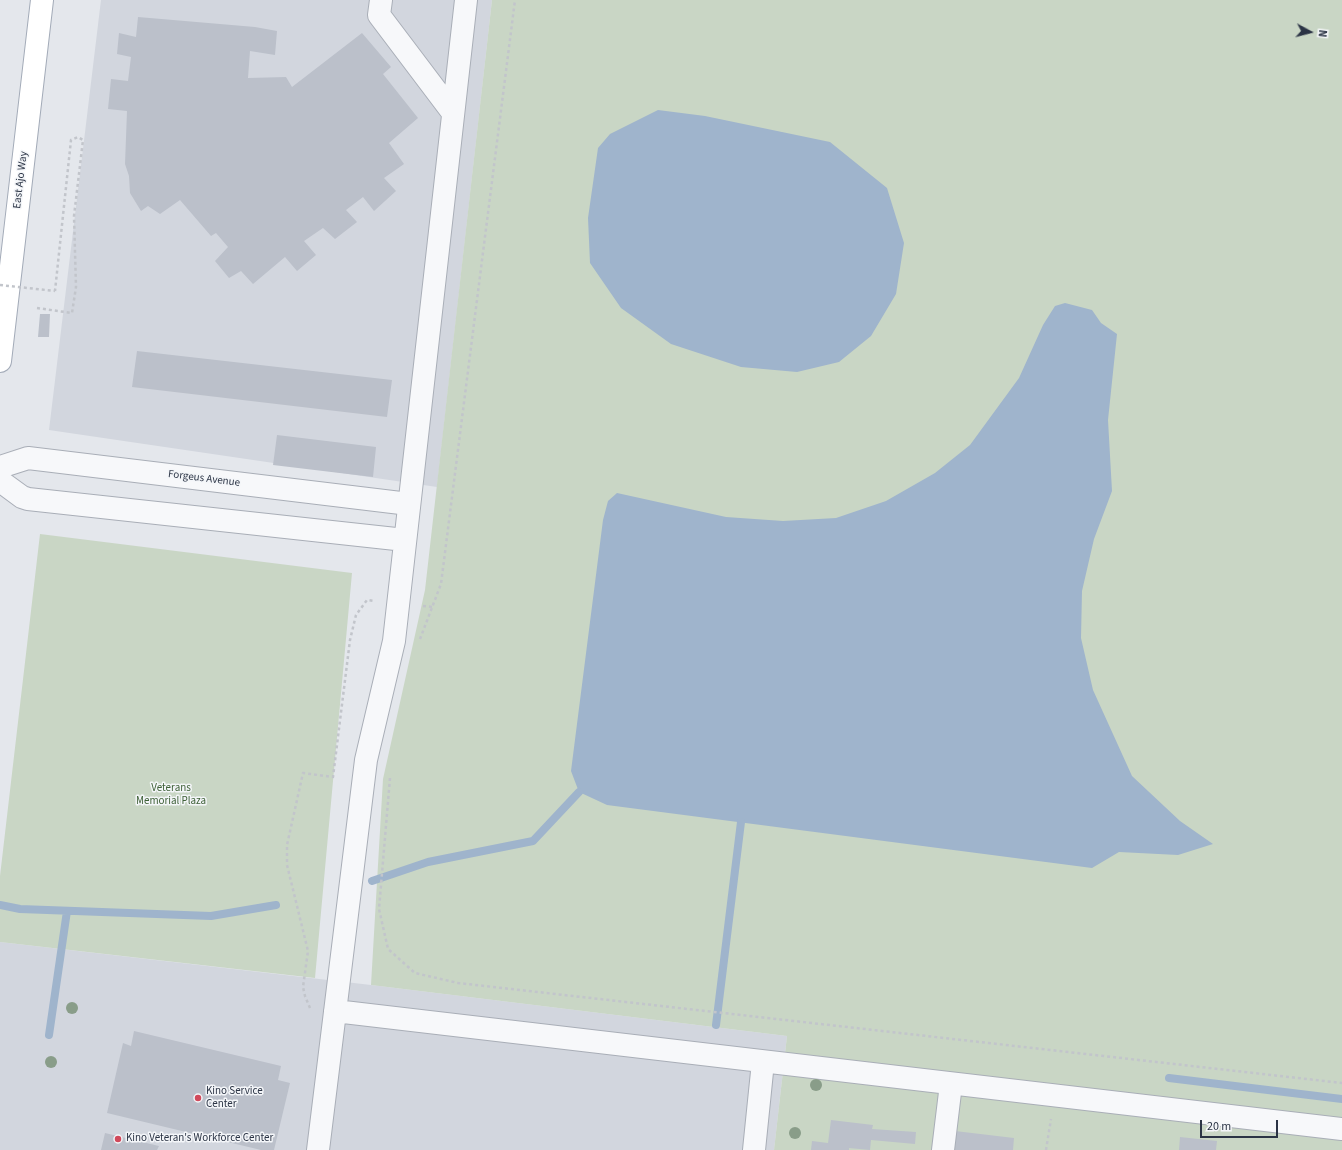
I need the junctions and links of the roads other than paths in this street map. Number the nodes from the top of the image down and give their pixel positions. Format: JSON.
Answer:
{"nodes":[{"id":1,"x":42,"y":0,"type":"edge"},
{"id":2,"x":381,"y":0,"type":"edge"},
{"id":3,"x":466,"y":0,"type":"edge"},
{"id":4,"x":453,"y":114,"type":"junction"},
{"id":5,"x":0,"y":361,"type":"edge"},
{"id":6,"x":0,"y":467,"type":"edge"},
{"id":7,"x":0,"y":481,"type":"edge"},
{"id":8,"x":409,"y":504,"type":"junction"},
{"id":9,"x":405,"y":540,"type":"junction"},
{"id":10,"x":335,"y":1011,"type":"junction"},
{"id":11,"x":763,"y":1062,"type":"junction"},
{"id":12,"x":951,"y":1084,"type":"junction"},
{"id":13,"x":1342,"y":1129,"type":"edge"},
{"id":14,"x":318,"y":1150,"type":"edge"},
{"id":15,"x":754,"y":1150,"type":"edge"},
{"id":16,"x":943,"y":1150,"type":"edge"}],
"edges":[{"from":1,"to":5,"type":"main road","name":"East Ajo Way"},
{"from":2,"to":4,"type":"street"},
{"from":3,"to":4,"type":"street"},
{"from":4,"to":8,"type":"street"},
{"from":6,"to":8,"type":"street","name":"Forgeus Avenue"},
{"from":7,"to":9,"type":"street"},
{"from":8,"to":9,"type":"street"},
{"from":9,"to":10,"type":"street"},
{"from":10,"to":11,"type":"street"},
{"from":10,"to":14,"type":"street"},
{"from":11,"to":12,"type":"street"},
{"from":11,"to":15,"type":"street"},
{"from":12,"to":13,"type":"street"},
{"from":12,"to":16,"type":"street"}]}
